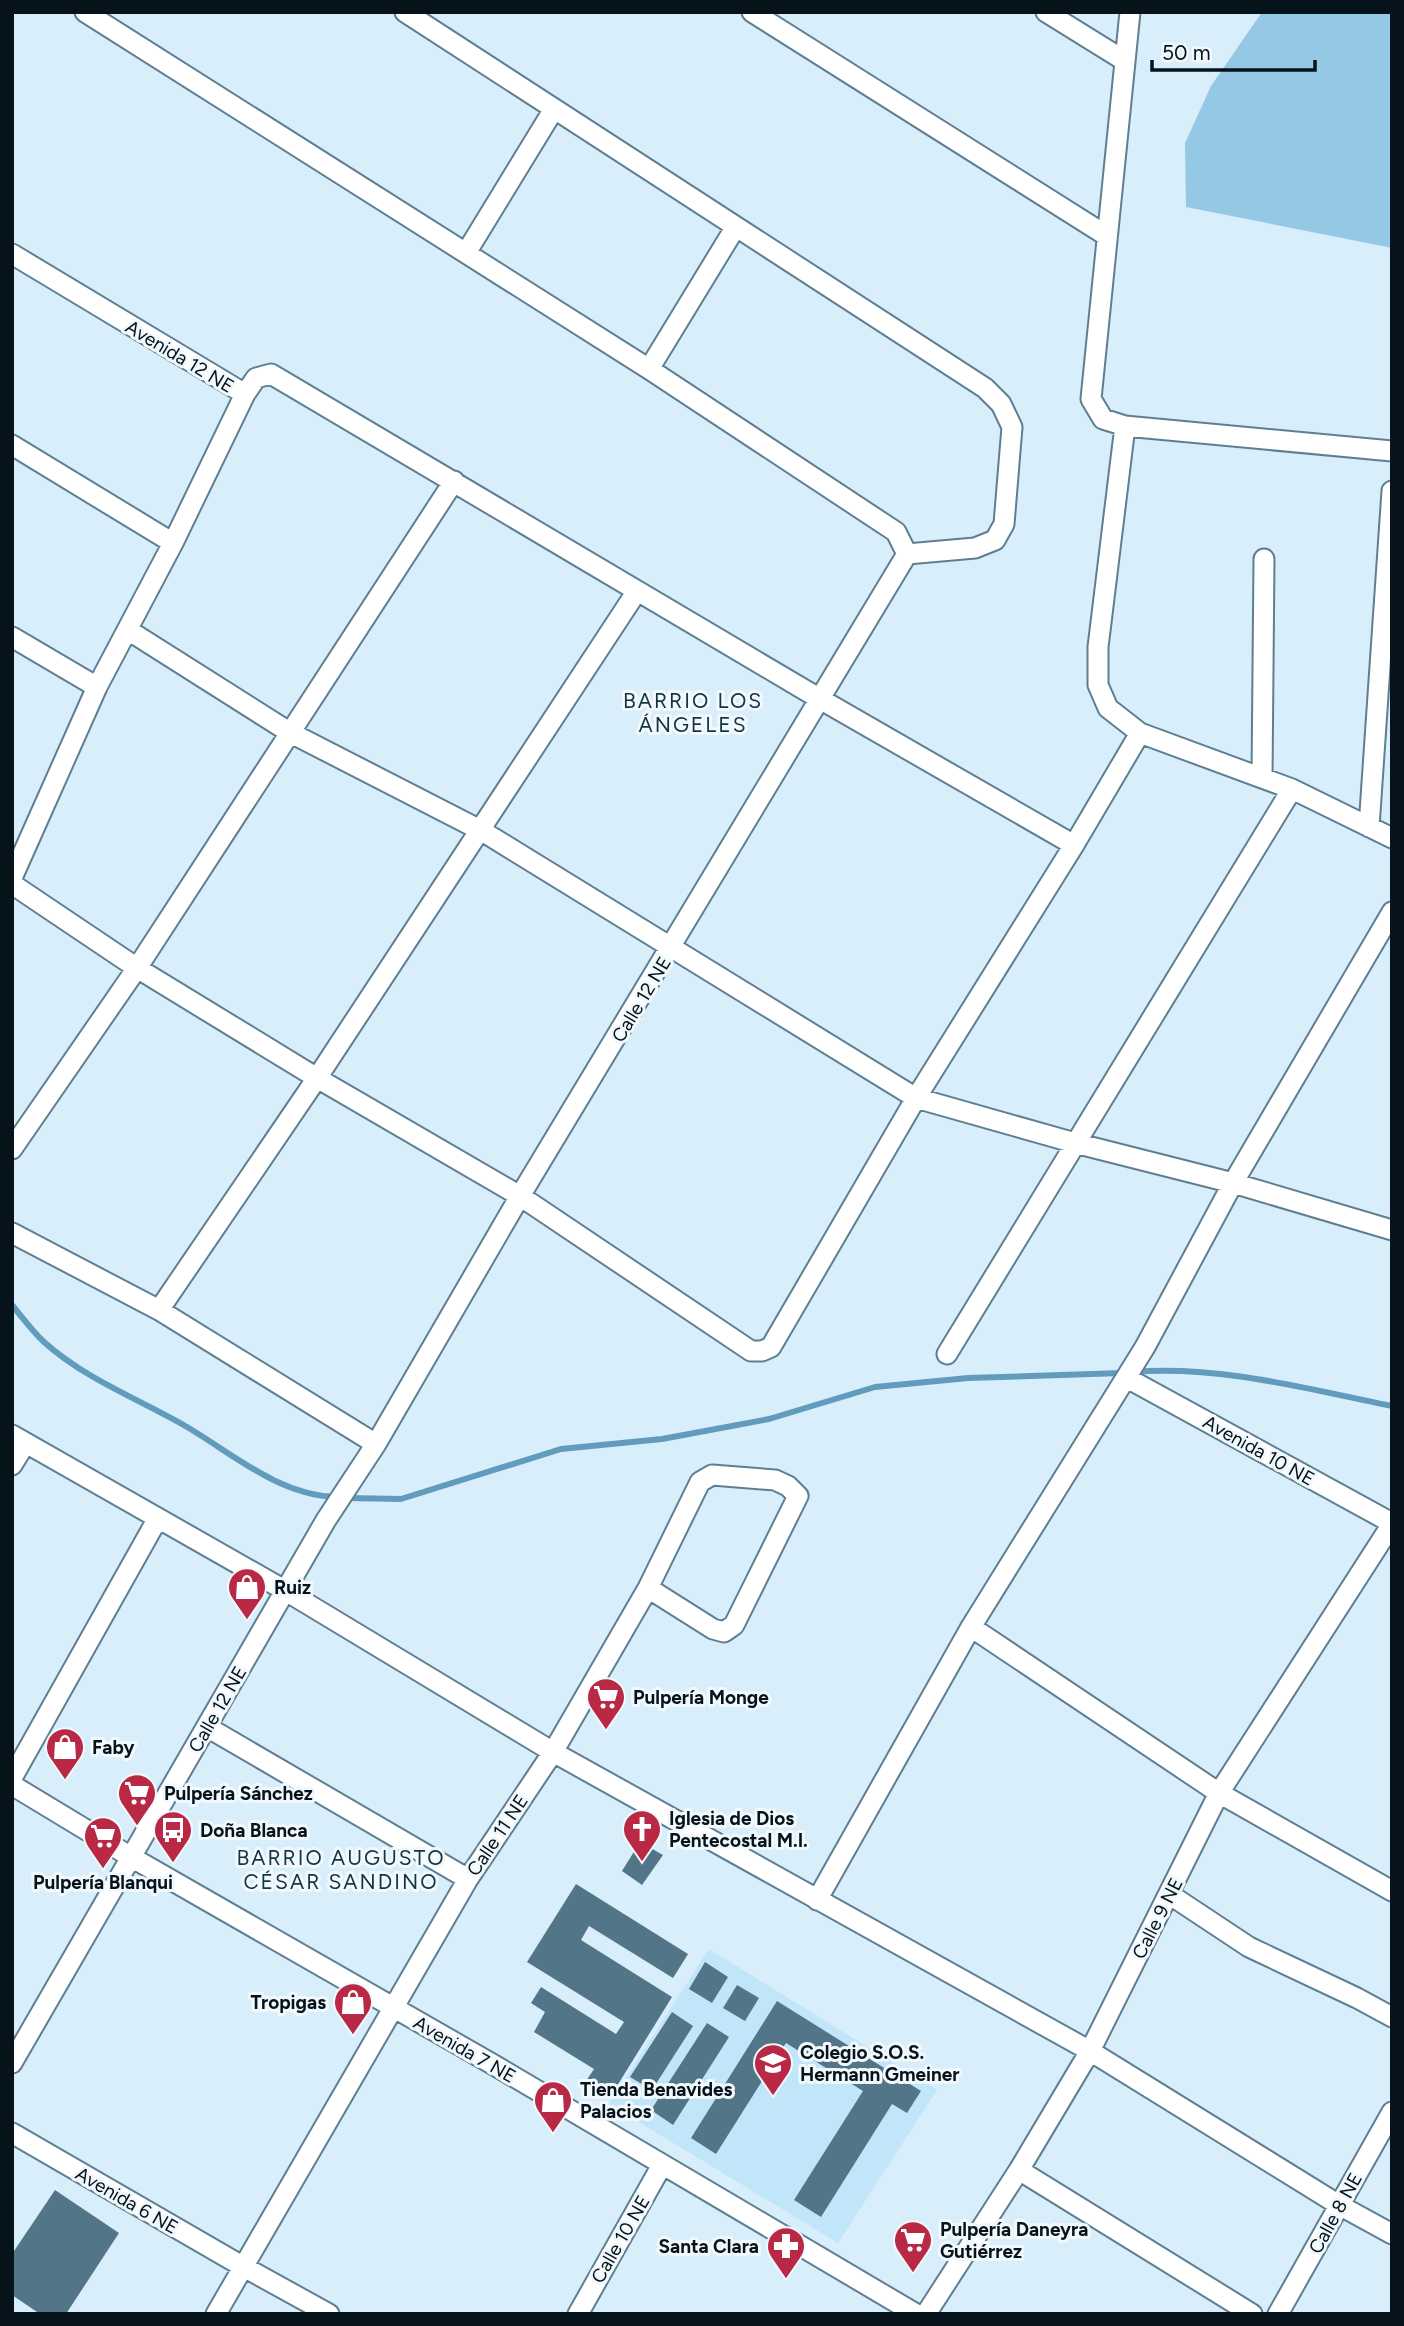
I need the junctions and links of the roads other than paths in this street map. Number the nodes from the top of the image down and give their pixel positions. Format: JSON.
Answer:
{"nodes":[{"id":1,"x":85,"y":12,"type":"edge"},
{"id":2,"x":405,"y":12,"type":"edge"},
{"id":3,"x":751,"y":12,"type":"edge"},
{"id":4,"x":1046,"y":12,"type":"edge"},
{"id":5,"x":1130,"y":12,"type":"edge"},
{"id":6,"x":1125,"y":61,"type":"junction"},
{"id":7,"x":554,"y":109,"type":"junction"},
{"id":8,"x":735,"y":228,"type":"junction"},
{"id":9,"x":1107,"y":236,"type":"junction"},
{"id":10,"x":466,"y":253,"type":"junction"},
{"id":11,"x":15,"y":262,"type":"edge"},
{"id":12,"x":649,"y":369,"type":"junction"},
{"id":13,"x":245,"y":394,"type":"junction"},
{"id":14,"x":1125,"y":426,"type":"junction"},
{"id":15,"x":12,"y":444,"type":"edge"},
{"id":16,"x":1392,"y":451,"type":"edge"},
{"id":17,"x":454,"y":481,"type":"junction"},
{"id":18,"x":1392,"y":491,"type":"edge"},
{"id":19,"x":173,"y":543,"type":"junction"},
{"id":20,"x":907,"y":554,"type":"junction"},
{"id":21,"x":1265,"y":559,"type":"dead end"},
{"id":22,"x":637,"y":591,"type":"junction"},
{"id":23,"x":128,"y":630,"type":"junction"},
{"id":24,"x":12,"y":637,"type":"edge"},
{"id":25,"x":97,"y":687,"type":"junction"},
{"id":26,"x":820,"y":699,"type":"junction"},
{"id":27,"x":289,"y":732,"type":"junction"},
{"id":28,"x":1140,"y":733,"type":"junction"},
{"id":29,"x":1262,"y":778,"type":"junction"},
{"id":30,"x":1292,"y":789,"type":"junction"},
{"id":31,"x":1369,"y":827,"type":"junction"},
{"id":32,"x":482,"y":831,"type":"junction"},
{"id":33,"x":1392,"y":838,"type":"edge"},
{"id":34,"x":19,"y":842,"type":"edge"},
{"id":35,"x":1074,"y":845,"type":"junction"},
{"id":36,"x":12,"y":878,"type":"edge"},
{"id":37,"x":12,"y":884,"type":"edge"},
{"id":38,"x":1392,"y":912,"type":"edge"},
{"id":39,"x":671,"y":949,"type":"junction"},
{"id":40,"x":137,"y":968,"type":"junction"},
{"id":41,"x":317,"y":1078,"type":"junction"},
{"id":42,"x":916,"y":1098,"type":"junction"},
{"id":43,"x":1076,"y":1143,"type":"junction"},
{"id":44,"x":12,"y":1149,"type":"edge"},
{"id":45,"x":1233,"y":1183,"type":"junction"},
{"id":46,"x":520,"y":1196,"type":"junction"},
{"id":47,"x":1391,"y":1229,"type":"edge"},
{"id":48,"x":12,"y":1233,"type":"edge"},
{"id":49,"x":159,"y":1310,"type":"junction"},
{"id":50,"x":947,"y":1354,"type":"dead end"},
{"id":51,"x":1127,"y":1378,"type":"junction"},
{"id":52,"x":19,"y":1439,"type":"edge"},
{"id":53,"x":376,"y":1444,"type":"junction"},
{"id":54,"x":12,"y":1465,"type":"edge"},
{"id":55,"x":158,"y":1518,"type":"junction"},
{"id":56,"x":1392,"y":1524,"type":"edge"},
{"id":57,"x":648,"y":1588,"type":"junction"},
{"id":58,"x":286,"y":1591,"type":"junction"},
{"id":59,"x":971,"y":1627,"type":"junction"},
{"id":60,"x":207,"y":1727,"type":"junction"},
{"id":61,"x":553,"y":1752,"type":"junction"},
{"id":62,"x":12,"y":1778,"type":"edge"},
{"id":63,"x":12,"y":1785,"type":"edge"},
{"id":64,"x":1219,"y":1793,"type":"junction"},
{"id":65,"x":131,"y":1857,"type":"junction"},
{"id":66,"x":468,"y":1879,"type":"junction"},
{"id":67,"x":1392,"y":1891,"type":"edge"},
{"id":68,"x":1169,"y":1894,"type":"junction"},
{"id":69,"x":817,"y":1900,"type":"junction"},
{"id":70,"x":392,"y":2008,"type":"junction"},
{"id":71,"x":1392,"y":2017,"type":"edge"},
{"id":72,"x":1090,"y":2051,"type":"junction"},
{"id":73,"x":12,"y":2063,"type":"edge"},
{"id":74,"x":1392,"y":2112,"type":"edge"},
{"id":75,"x":12,"y":2133,"type":"edge"},
{"id":76,"x":662,"y":2165,"type":"junction"},
{"id":77,"x":1020,"y":2170,"type":"junction"},
{"id":78,"x":1339,"y":2205,"type":"junction"},
{"id":79,"x":1392,"y":2234,"type":"edge"},
{"id":80,"x":242,"y":2266,"type":"junction"},
{"id":81,"x":216,"y":2314,"type":"edge"},
{"id":82,"x":328,"y":2314,"type":"edge"},
{"id":83,"x":578,"y":2314,"type":"edge"},
{"id":84,"x":916,"y":2314,"type":"edge"},
{"id":85,"x":926,"y":2314,"type":"edge"},
{"id":86,"x":1252,"y":2314,"type":"edge"},
{"id":87,"x":1278,"y":2314,"type":"edge"}],
"edges":[{"from":1,"to":10,"type":"street"},
{"from":2,"to":7,"type":"street"},
{"from":3,"to":9,"type":"street"},
{"from":4,"to":6,"type":"street"},
{"from":5,"to":6,"type":"street"},
{"from":6,"to":9,"type":"street"},
{"from":7,"to":8,"type":"street"},
{"from":7,"to":10,"type":"street"},
{"from":8,"to":12,"type":"street"},
{"from":8,"to":20,"type":"street"},
{"from":9,"to":14,"type":"street"},
{"from":10,"to":12,"type":"street"},
{"from":11,"to":13,"type":"street","name":"Avenida 12 NE"},
{"from":12,"to":20,"type":"street"},
{"from":13,"to":17,"type":"street","name":"Avenida 12 NE"},
{"from":13,"to":19,"type":"street"},
{"from":14,"to":16,"type":"street"},
{"from":14,"to":28,"type":"street"},
{"from":15,"to":19,"type":"street"},
{"from":17,"to":22,"type":"street","name":"Avenida 12 NE"},
{"from":17,"to":27,"type":"street"},
{"from":18,"to":31,"type":"street"},
{"from":19,"to":23,"type":"street"},
{"from":20,"to":26,"type":"street","name":"Calle 12 NE"},
{"from":21,"to":29,"type":"street"},
{"from":22,"to":26,"type":"street","name":"Avenida 12 NE"},
{"from":22,"to":32,"type":"street"},
{"from":23,"to":25,"type":"street"},
{"from":23,"to":27,"type":"street"},
{"from":24,"to":25,"type":"street"},
{"from":25,"to":34,"type":"street"},
{"from":26,"to":35,"type":"street","name":"Avenida 12 NE"},
{"from":26,"to":39,"type":"street","name":"Calle 12 NE"},
{"from":27,"to":32,"type":"street"},
{"from":27,"to":40,"type":"street"},
{"from":28,"to":29,"type":"street"},
{"from":28,"to":35,"type":"street"},
{"from":29,"to":30,"type":"street"},
{"from":30,"to":31,"type":"street"},
{"from":30,"to":43,"type":"street"},
{"from":31,"to":33,"type":"street"},
{"from":32,"to":39,"type":"street"},
{"from":32,"to":41,"type":"street"},
{"from":34,"to":36,"type":"street"},
{"from":35,"to":42,"type":"street"},
{"from":37,"to":40,"type":"street"},
{"from":38,"to":45,"type":"street"},
{"from":39,"to":42,"type":"street"},
{"from":39,"to":46,"type":"street","name":"Calle 12 NE"},
{"from":40,"to":41,"type":"street"},
{"from":40,"to":44,"type":"street"},
{"from":41,"to":46,"type":"street"},
{"from":41,"to":49,"type":"street"},
{"from":42,"to":43,"type":"street"},
{"from":42,"to":46,"type":"street"},
{"from":43,"to":45,"type":"street"},
{"from":43,"to":50,"type":"street"},
{"from":45,"to":47,"type":"street"},
{"from":45,"to":51,"type":"street"},
{"from":46,"to":53,"type":"street","name":"Calle 12 NE"},
{"from":48,"to":49,"type":"street"},
{"from":49,"to":53,"type":"street"},
{"from":51,"to":56,"type":"street","name":"Avenida 10 NE"},
{"from":51,"to":59,"type":"street"},
{"from":52,"to":54,"type":"street"},
{"from":52,"to":55,"type":"street"},
{"from":53,"to":58,"type":"street","name":"Calle 12 NE"},
{"from":55,"to":58,"type":"street"},
{"from":55,"to":62,"type":"street"},
{"from":56,"to":64,"type":"street","name":"Calle 9 NE"},
{"from":57,"to":57,"type":"street","name":"Calle 11 NE"},
{"from":57,"to":61,"type":"street","name":"Calle 11 NE"},
{"from":58,"to":60,"type":"street","name":"Calle 12 NE"},
{"from":58,"to":61,"type":"street"},
{"from":59,"to":64,"type":"street"},
{"from":59,"to":69,"type":"street"},
{"from":60,"to":65,"type":"street","name":"Calle 12 NE"},
{"from":60,"to":66,"type":"street"},
{"from":61,"to":66,"type":"street","name":"Calle 11 NE"},
{"from":61,"to":69,"type":"street"},
{"from":63,"to":65,"type":"street","name":"Avenida 7 NE"},
{"from":64,"to":67,"type":"street"},
{"from":64,"to":68,"type":"street","name":"Calle 9 NE"},
{"from":65,"to":70,"type":"street","name":"Avenida 7 NE"},
{"from":65,"to":73,"type":"street","name":"Calle 12 NE"},
{"from":66,"to":70,"type":"street","name":"Calle 11 NE"},
{"from":68,"to":71,"type":"street"},
{"from":68,"to":72,"type":"street","name":"Calle 9 NE"},
{"from":69,"to":72,"type":"street"},
{"from":70,"to":76,"type":"street","name":"Avenida 7 NE"},
{"from":70,"to":80,"type":"street","name":"Calle 11 NE"},
{"from":72,"to":77,"type":"street","name":"Calle 9 NE"},
{"from":72,"to":78,"type":"street"},
{"from":74,"to":78,"type":"street","name":"Calle 8 NE"},
{"from":75,"to":80,"type":"street","name":"Avenida 6 NE"},
{"from":76,"to":83,"type":"street","name":"Calle 10 NE"},
{"from":76,"to":84,"type":"street","name":"Avenida 7 NE"},
{"from":77,"to":85,"type":"street","name":"Calle 9 NE"},
{"from":77,"to":86,"type":"street"},
{"from":78,"to":79,"type":"street"},
{"from":78,"to":87,"type":"street","name":"Calle 8 NE"},
{"from":80,"to":81,"type":"street","name":"Calle 11 NE"},
{"from":80,"to":82,"type":"street","name":"Avenida 6 NE"}]}
